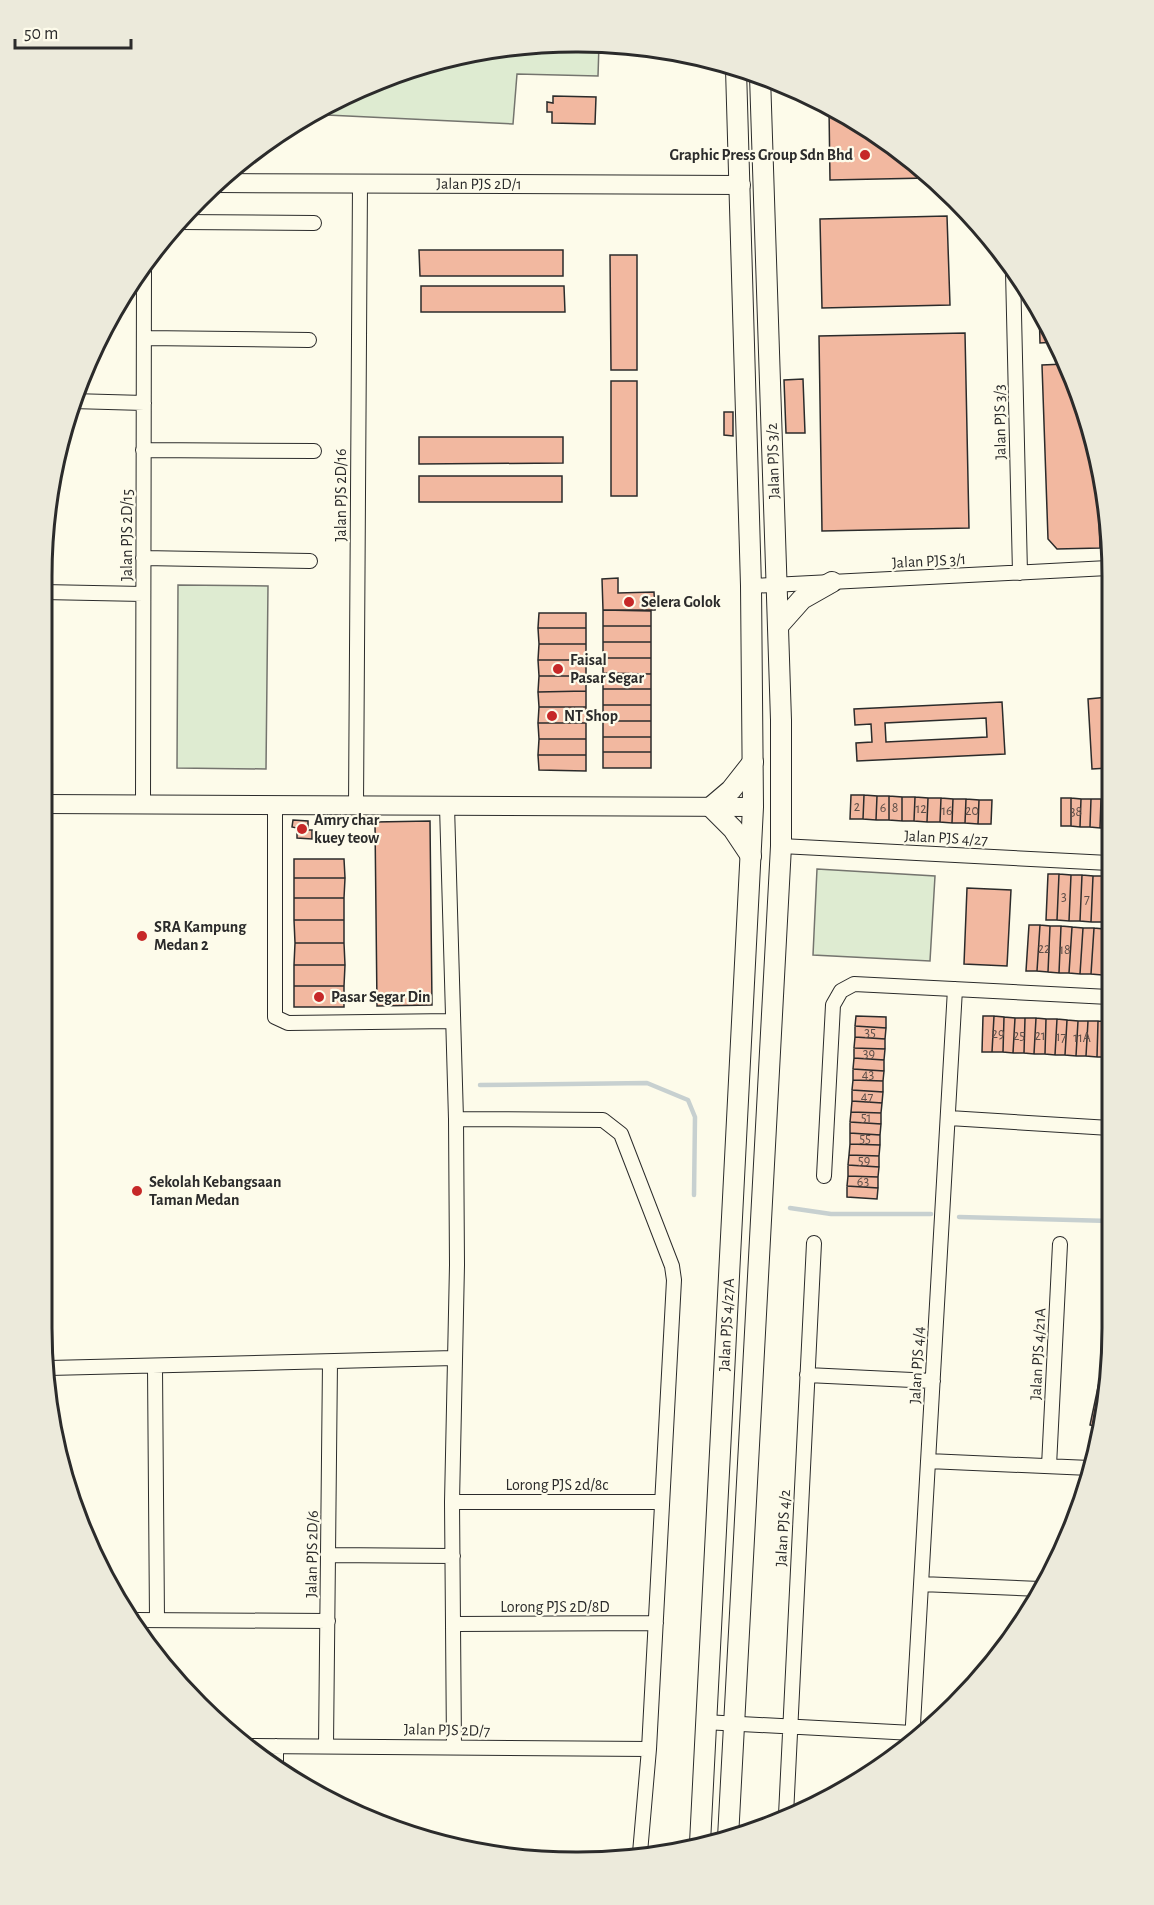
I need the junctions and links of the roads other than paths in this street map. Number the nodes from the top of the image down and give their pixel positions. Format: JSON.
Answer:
{"nodes":[{"id":1,"x":736,"y":77,"type":"edge"},
{"id":2,"x":760,"y":85,"type":"edge"},
{"id":3,"x":231,"y":183,"type":"edge"},
{"id":4,"x":360,"y":184,"type":"junction"},
{"id":5,"x":741,"y":185,"type":"junction"},
{"id":6,"x":191,"y":222,"type":"edge"},
{"id":7,"x":314,"y":223,"type":"dead end"},
{"id":8,"x":144,"y":282,"type":"edge"},
{"id":9,"x":1013,"y":287,"type":"edge"},
{"id":10,"x":144,"y":338,"type":"junction"},
{"id":11,"x":309,"y":340,"type":"dead end"},
{"id":12,"x":82,"y":402,"type":"edge"},
{"id":13,"x":144,"y":403,"type":"junction"},
{"id":14,"x":143,"y":450,"type":"junction"},
{"id":15,"x":314,"y":451,"type":"dead end"},
{"id":16,"x":143,"y":558,"type":"junction"},
{"id":17,"x":310,"y":561,"type":"dead end"},
{"id":18,"x":1101,"y":568,"type":"edge"},
{"id":19,"x":1020,"y":573,"type":"junction"},
{"id":20,"x":832,"y":582,"type":"junction"},
{"id":21,"x":777,"y":585,"type":"junction"},
{"id":22,"x":751,"y":586,"type":"junction"},
{"id":23,"x":52,"y":592,"type":"edge"},
{"id":24,"x":143,"y":594,"type":"junction"},
{"id":25,"x":778,"y":626,"type":"junction"},
{"id":26,"x":753,"y":762,"type":"junction"},
{"id":27,"x":52,"y":804,"type":"edge"},
{"id":28,"x":143,"y":804,"type":"junction"},
{"id":29,"x":274,"y":805,"type":"junction"},
{"id":30,"x":356,"y":806,"type":"junction"},
{"id":31,"x":447,"y":806,"type":"junction"},
{"id":32,"x":711,"y":807,"type":"junction"},
{"id":33,"x":753,"y":807,"type":"junction"},
{"id":34,"x":781,"y":846,"type":"junction"},
{"id":35,"x":751,"y":856,"type":"junction"},
{"id":36,"x":1102,"y":863,"type":"edge"},
{"id":37,"x":955,"y":989,"type":"junction"},
{"id":38,"x":1102,"y":997,"type":"edge"},
{"id":39,"x":452,"y":1021,"type":"junction"},
{"id":40,"x":949,"y":1118,"type":"junction"},
{"id":41,"x":456,"y":1119,"type":"junction"},
{"id":42,"x":1102,"y":1128,"type":"edge"},
{"id":43,"x":824,"y":1176,"type":"dead end"},
{"id":44,"x":813,"y":1243,"type":"dead end"},
{"id":45,"x":1060,"y":1244,"type":"dead end"},
{"id":46,"x":729,"y":1282,"type":"junction"},
{"id":47,"x":759,"y":1284,"type":"junction"},
{"id":48,"x":454,"y":1358,"type":"junction"},
{"id":49,"x":725,"y":1359,"type":"junction"},
{"id":50,"x":755,"y":1359,"type":"junction"},
{"id":51,"x":330,"y":1362,"type":"junction"},
{"id":52,"x":55,"y":1368,"type":"edge"},
{"id":53,"x":155,"y":1368,"type":"junction"},
{"id":54,"x":807,"y":1375,"type":"junction"},
{"id":55,"x":933,"y":1381,"type":"junction"},
{"id":56,"x":928,"y":1461,"type":"junction"},
{"id":57,"x":1049,"y":1466,"type":"junction"},
{"id":58,"x":1083,"y":1468,"type":"edge"},
{"id":59,"x":452,"y":1502,"type":"junction"},
{"id":60,"x":662,"y":1502,"type":"junction"},
{"id":61,"x":328,"y":1555,"type":"junction"},
{"id":62,"x":453,"y":1556,"type":"junction"},
{"id":63,"x":921,"y":1584,"type":"junction"},
{"id":64,"x":1032,"y":1589,"type":"edge"},
{"id":65,"x":142,"y":1620,"type":"edge"},
{"id":66,"x":157,"y":1620,"type":"junction"},
{"id":67,"x":328,"y":1621,"type":"junction"},
{"id":68,"x":656,"y":1623,"type":"junction"},
{"id":69,"x":454,"y":1624,"type":"junction"},
{"id":70,"x":704,"y":1722,"type":"junction"},
{"id":71,"x":735,"y":1723,"type":"junction"},
{"id":72,"x":790,"y":1726,"type":"junction"},
{"id":73,"x":912,"y":1731,"type":"edge"},
{"id":74,"x":904,"y":1737,"type":"edge"},
{"id":75,"x":261,"y":1746,"type":"edge"},
{"id":76,"x":276,"y":1746,"type":"junction"},
{"id":77,"x":326,"y":1746,"type":"junction"},
{"id":78,"x":454,"y":1746,"type":"junction"},
{"id":79,"x":649,"y":1749,"type":"junction"},
{"id":80,"x":276,"y":1757,"type":"edge"},
{"id":81,"x":786,"y":1809,"type":"edge"},
{"id":82,"x":729,"y":1830,"type":"edge"},
{"id":83,"x":700,"y":1838,"type":"edge"},
{"id":84,"x":640,"y":1848,"type":"edge"}],
"edges":[{"from":1,"to":5,"type":"main road","name":"Jalan PJS 3/2"},
{"from":2,"to":21,"type":"main road","name":"Jalan PJS 3/2"},
{"from":3,"to":4,"type":"street","name":"Jalan PJS 2D/1"},
{"from":4,"to":5,"type":"street","name":"Jalan PJS 2D/1"},
{"from":4,"to":30,"type":"street","name":"Jalan PJS 2D/16"},
{"from":5,"to":22,"type":"main road","name":"Jalan PJS 3/2"},
{"from":6,"to":7,"type":"street"},
{"from":8,"to":10,"type":"street","name":"Jalan PJS 2D/15"},
{"from":9,"to":19,"type":"street","name":"Jalan PJS 3/3"},
{"from":10,"to":11,"type":"street"},
{"from":10,"to":13,"type":"street","name":"Jalan PJS 2D/15"},
{"from":12,"to":13,"type":"street"},
{"from":13,"to":14,"type":"street","name":"Jalan PJS 2D/15"},
{"from":14,"to":15,"type":"street"},
{"from":14,"to":16,"type":"street","name":"Jalan PJS 2D/15"},
{"from":16,"to":17,"type":"street"},
{"from":16,"to":24,"type":"street","name":"Jalan PJS 2D/15"},
{"from":18,"to":19,"type":"street","name":"Jalan PJS 3/1"},
{"from":19,"to":20,"type":"street","name":"Jalan PJS 3/1"},
{"from":20,"to":21,"type":"street","name":"Jalan PJS 3/1"},
{"from":20,"to":25,"type":"main road"},
{"from":21,"to":22,"type":"street","name":"Jalan PJS 3/1"},
{"from":21,"to":25,"type":"main road","name":"Jalan PJS 3/2"},
{"from":22,"to":26,"type":"main road","name":"Jalan PJS 3/2"},
{"from":23,"to":24,"type":"street"},
{"from":24,"to":28,"type":"street","name":"Jalan PJS 2D/15"},
{"from":25,"to":34,"type":"main road","name":"Jalan PJS 3/2"},
{"from":26,"to":32,"type":"main road"},
{"from":26,"to":33,"type":"main road","name":"Jalan PJS 3/2"},
{"from":27,"to":28,"type":"street"},
{"from":28,"to":29,"type":"street"},
{"from":29,"to":30,"type":"street"},
{"from":29,"to":39,"type":"street"},
{"from":30,"to":31,"type":"street"},
{"from":31,"to":32,"type":"street"},
{"from":31,"to":39,"type":"street"},
{"from":32,"to":33,"type":"street"},
{"from":32,"to":35,"type":"main road"},
{"from":33,"to":35,"type":"main road","name":"Jalan PJS 4/27A"},
{"from":34,"to":36,"type":"street","name":"Jalan PJS 4/27"},
{"from":34,"to":47,"type":"main road","name":"Jalan PJS 4/27A"},
{"from":35,"to":46,"type":"main road","name":"Jalan PJS 4/27A"},
{"from":37,"to":38,"type":"street"},
{"from":37,"to":40,"type":"street","name":"Jalan PJS 4/4"},
{"from":37,"to":43,"type":"street"},
{"from":39,"to":41,"type":"street"},
{"from":40,"to":42,"type":"street"},
{"from":40,"to":55,"type":"street","name":"Jalan PJS 4/4"},
{"from":41,"to":48,"type":"street"},
{"from":41,"to":60,"type":"street"},
{"from":44,"to":54,"type":"street","name":"Jalan PJS 4/2"},
{"from":45,"to":57,"type":"street","name":"Jalan PJS 4/21A"},
{"from":46,"to":47,"type":"main road"},
{"from":46,"to":49,"type":"main road","name":"Jalan PJS 4/27A"},
{"from":47,"to":50,"type":"main road","name":"Jalan PJS 4/27A"},
{"from":48,"to":51,"type":"street"},
{"from":48,"to":59,"type":"street"},
{"from":49,"to":50,"type":"main road"},
{"from":49,"to":70,"type":"main road","name":"Jalan PJS 4/27A"},
{"from":50,"to":71,"type":"main road","name":"Jalan PJS 4/27A"},
{"from":51,"to":53,"type":"street"},
{"from":51,"to":61,"type":"street","name":"Jalan PJS 2D/6"},
{"from":52,"to":53,"type":"street"},
{"from":53,"to":66,"type":"street"},
{"from":54,"to":55,"type":"street"},
{"from":54,"to":72,"type":"street","name":"Jalan PJS 4/2"},
{"from":55,"to":56,"type":"street","name":"Jalan PJS 4/4"},
{"from":56,"to":57,"type":"street"},
{"from":56,"to":63,"type":"street","name":"Jalan PJS 4/4"},
{"from":57,"to":58,"type":"street"},
{"from":59,"to":60,"type":"street","name":"Lorong PJS 2d/8c"},
{"from":59,"to":62,"type":"street"},
{"from":60,"to":68,"type":"street"},
{"from":61,"to":62,"type":"street"},
{"from":61,"to":67,"type":"street","name":"Jalan PJS 2D/6"},
{"from":62,"to":69,"type":"street"},
{"from":63,"to":64,"type":"street"},
{"from":63,"to":73,"type":"street","name":"Jalan PJS 4/4"},
{"from":65,"to":66,"type":"street"},
{"from":66,"to":67,"type":"street"},
{"from":67,"to":77,"type":"street","name":"Jalan PJS 2D/6"},
{"from":68,"to":69,"type":"street","name":"Lorong PJS 2D/8D"},
{"from":68,"to":79,"type":"street"},
{"from":69,"to":78,"type":"street"},
{"from":70,"to":71,"type":"street"},
{"from":70,"to":83,"type":"main road","name":"Jalan PJS 4/27A"},
{"from":71,"to":72,"type":"street"},
{"from":71,"to":82,"type":"main road","name":"Jalan PJS 4/27A"},
{"from":72,"to":74,"type":"street"},
{"from":72,"to":81,"type":"street","name":"Jalan PJS 4/2"},
{"from":75,"to":76,"type":"street","name":"Jalan PJS 2D/7"},
{"from":76,"to":77,"type":"street","name":"Jalan PJS 2D/7"},
{"from":76,"to":80,"type":"street"},
{"from":77,"to":78,"type":"street","name":"Jalan PJS 2D/7"},
{"from":78,"to":79,"type":"street","name":"Jalan PJS 2D/7"},
{"from":79,"to":84,"type":"street"}]}
